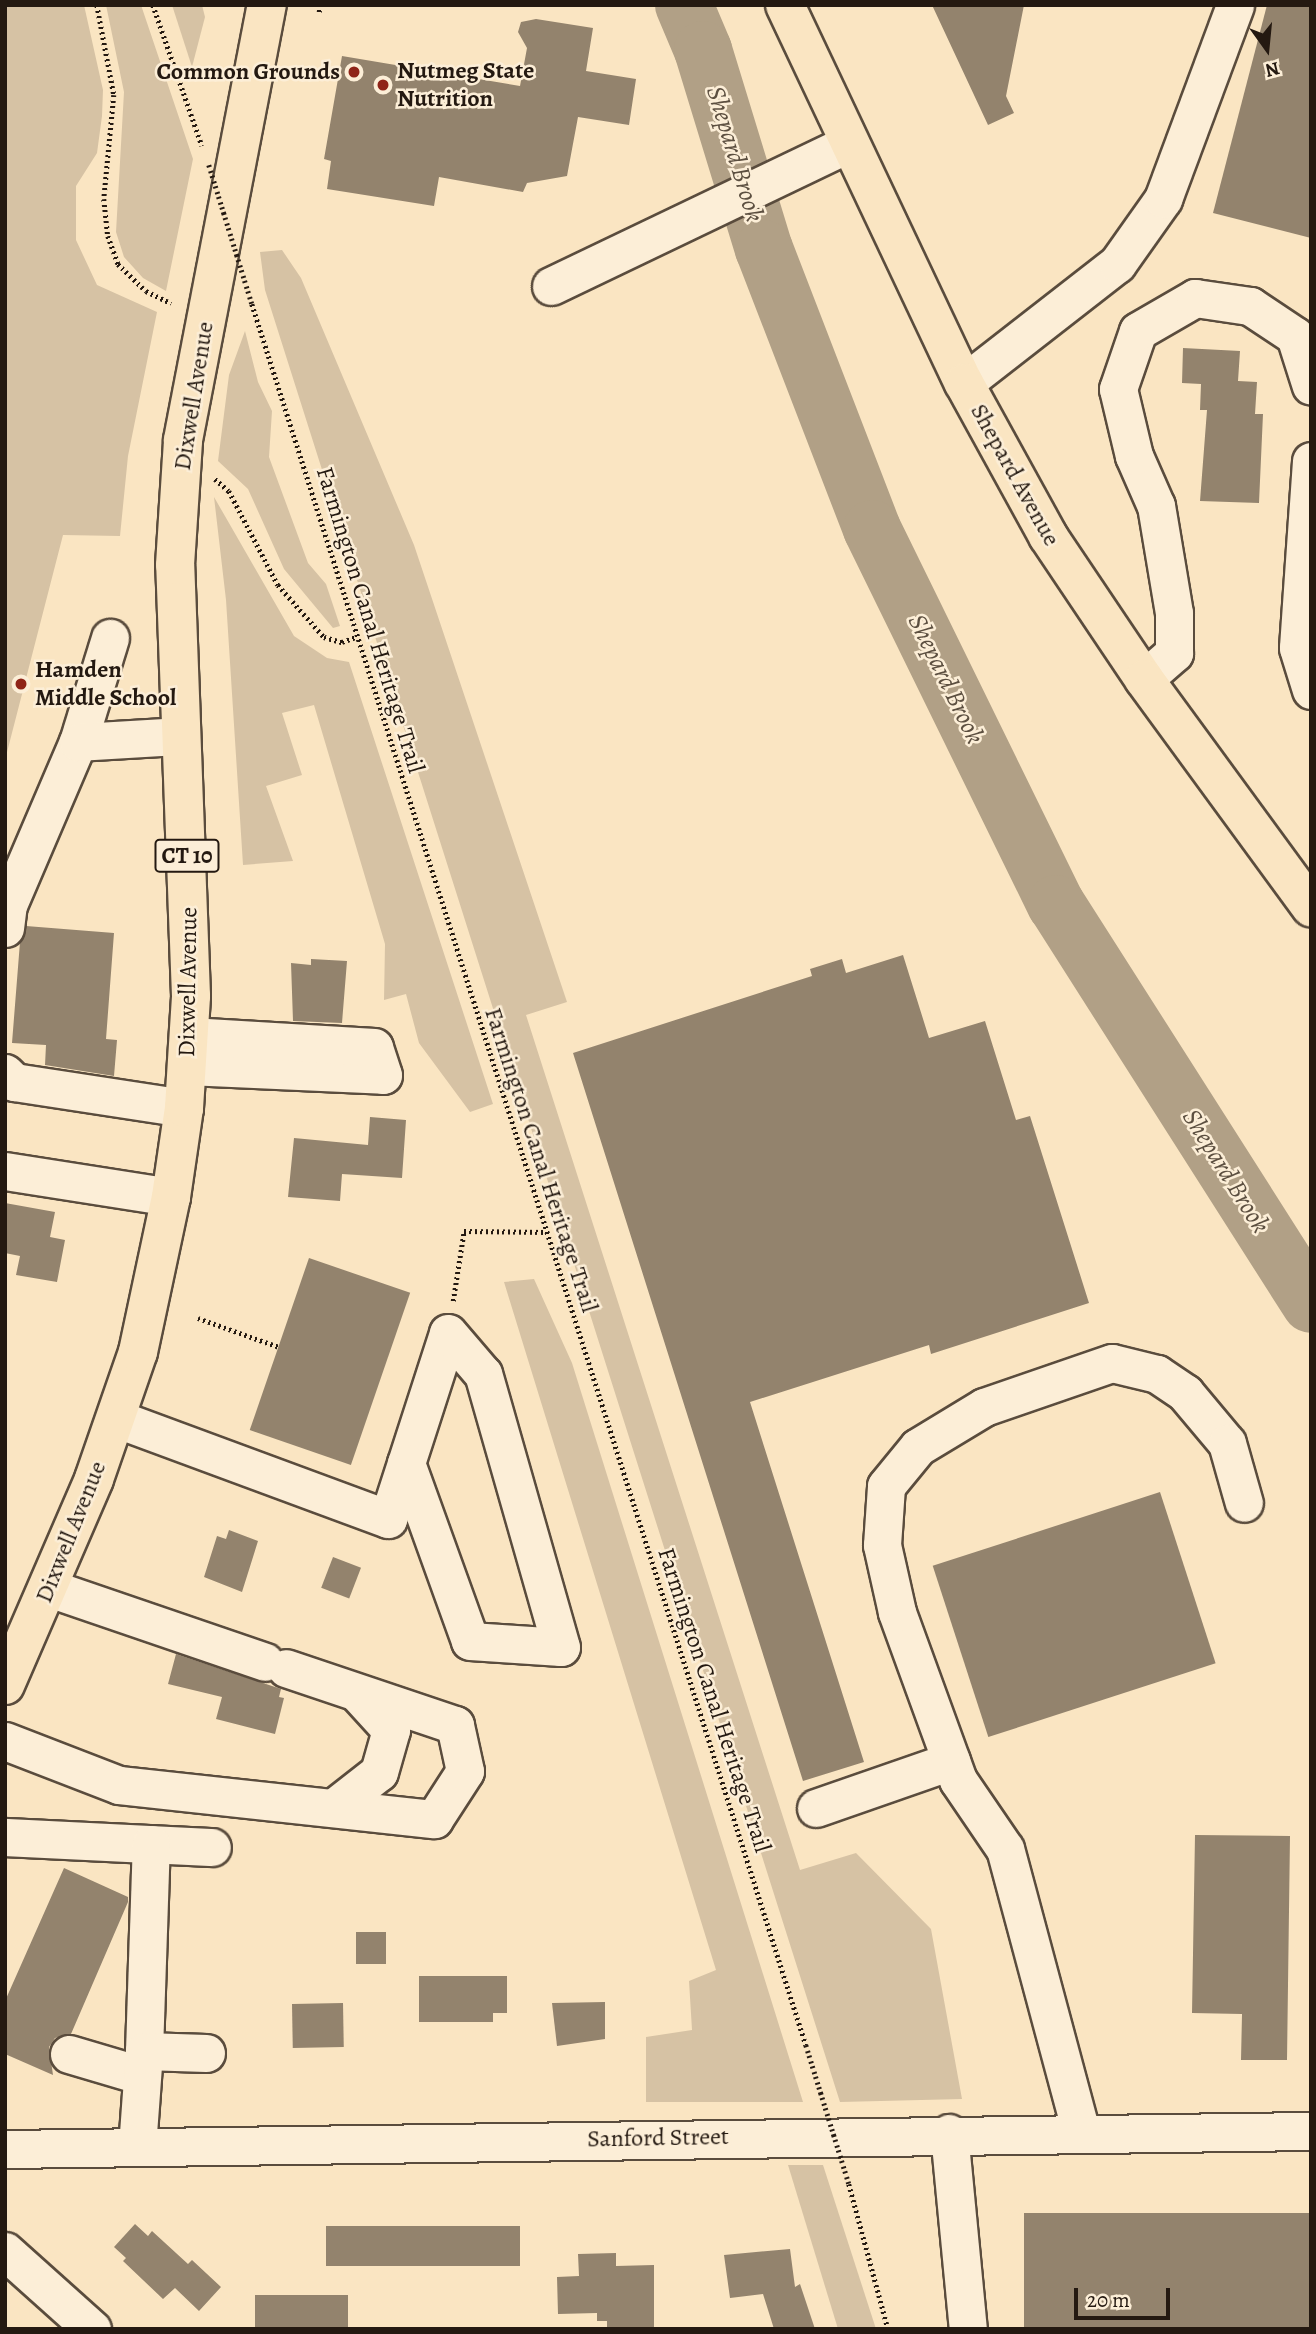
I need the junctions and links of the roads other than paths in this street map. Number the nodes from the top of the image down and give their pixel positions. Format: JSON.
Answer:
{"nodes":[{"id":1,"x":267,"y":5,"type":"edge"},
{"id":2,"x":785,"y":5,"type":"edge"},
{"id":3,"x":1235,"y":5,"type":"edge"},
{"id":4,"x":848,"y":144,"type":"junction"},
{"id":5,"x":551,"y":286,"type":"dead end"},
{"id":6,"x":964,"y":383,"type":"junction"},
{"id":7,"x":1311,"y":386,"type":"edge"},
{"id":8,"x":1311,"y":461,"type":"edge"},
{"id":9,"x":110,"y":638,"type":"dead end"},
{"id":10,"x":1144,"y":679,"type":"junction"},
{"id":11,"x":1311,"y":690,"type":"edge"},
{"id":12,"x":180,"y":736,"type":"junction"},
{"id":13,"x":78,"y":742,"type":"junction"},
{"id":14,"x":1311,"y":907,"type":"edge"},
{"id":15,"x":5,"y":928,"type":"edge"},
{"id":16,"x":5,"y":1073,"type":"edge"},
{"id":17,"x":184,"y":1108,"type":"junction"},
{"id":18,"x":5,"y":1171,"type":"edge"},
{"id":19,"x":171,"y":1198,"type":"junction"},
{"id":20,"x":115,"y":1418,"type":"junction"},
{"id":21,"x":406,"y":1463,"type":"junction"},
{"id":22,"x":1244,"y":1503,"type":"dead end"},
{"id":23,"x":49,"y":1588,"type":"junction"},
{"id":24,"x":5,"y":1685,"type":"edge"},
{"id":25,"x":356,"y":1692,"type":"junction"},
{"id":26,"x":5,"y":1741,"type":"edge"},
{"id":27,"x":951,"y":1761,"type":"junction"},
{"id":28,"x":333,"y":1808,"type":"junction"},
{"id":29,"x":816,"y":1808,"type":"dead end"},
{"id":30,"x":5,"y":1837,"type":"edge"},
{"id":31,"x":151,"y":1844,"type":"junction"},
{"id":32,"x":212,"y":1847,"type":"dead end"},
{"id":33,"x":206,"y":2053,"type":"dead end"},
{"id":34,"x":69,"y":2054,"type":"dead end"},
{"id":35,"x":142,"y":2063,"type":"junction"},
{"id":36,"x":1311,"y":2131,"type":"edge"},
{"id":37,"x":1081,"y":2132,"type":"junction"},
{"id":38,"x":949,"y":2133,"type":"junction"},
{"id":39,"x":137,"y":2147,"type":"junction"},
{"id":40,"x":5,"y":2150,"type":"edge"},
{"id":41,"x":5,"y":2251,"type":"edge"},
{"id":42,"x":92,"y":2329,"type":"edge"},
{"id":43,"x":968,"y":2329,"type":"edge"}],
"edges":[{"from":1,"to":12,"type":"main road","name":"Dixwell Avenue","number":"CT 10"},
{"from":2,"to":4,"type":"main road","name":"Shepard Avenue"},
{"from":3,"to":6,"type":"street"},
{"from":4,"to":5,"type":"street"},
{"from":4,"to":6,"type":"main road","name":"Shepard Avenue"},
{"from":6,"to":10,"type":"main road","name":"Shepard Avenue"},
{"from":7,"to":10,"type":"street"},
{"from":8,"to":11,"type":"street"},
{"from":9,"to":13,"type":"street"},
{"from":10,"to":14,"type":"main road","name":"Shepard Avenue"},
{"from":12,"to":13,"type":"street"},
{"from":12,"to":17,"type":"main road","name":"Dixwell Avenue","number":"CT 10"},
{"from":13,"to":15,"type":"street"},
{"from":16,"to":17,"type":"street"},
{"from":17,"to":19,"type":"main road","name":"Dixwell Avenue","number":"CT 10"},
{"from":18,"to":19,"type":"street"},
{"from":19,"to":20,"type":"main road","name":"Dixwell Avenue","number":"CT 10"},
{"from":20,"to":21,"type":"street"},
{"from":20,"to":23,"type":"main road","name":"Dixwell Avenue","number":"CT 10"},
{"from":21,"to":21,"type":"street"},
{"from":22,"to":27,"type":"street"},
{"from":23,"to":24,"type":"main road","name":"Dixwell Avenue","number":"CT 10"},
{"from":23,"to":25,"type":"street"},
{"from":25,"to":28,"type":"street"},
{"from":25,"to":28,"type":"street"},
{"from":26,"to":28,"type":"street"},
{"from":27,"to":29,"type":"street"},
{"from":27,"to":37,"type":"street"},
{"from":30,"to":31,"type":"street"},
{"from":31,"to":32,"type":"street"},
{"from":31,"to":35,"type":"street"},
{"from":33,"to":35,"type":"street"},
{"from":34,"to":35,"type":"street"},
{"from":35,"to":39,"type":"street"},
{"from":36,"to":37,"type":"street","name":"Sanford Street"},
{"from":37,"to":38,"type":"street","name":"Sanford Street"},
{"from":38,"to":39,"type":"street","name":"Sanford Street"},
{"from":38,"to":43,"type":"street"},
{"from":39,"to":40,"type":"street","name":"Sanford Street"},
{"from":41,"to":42,"type":"street"}]}
